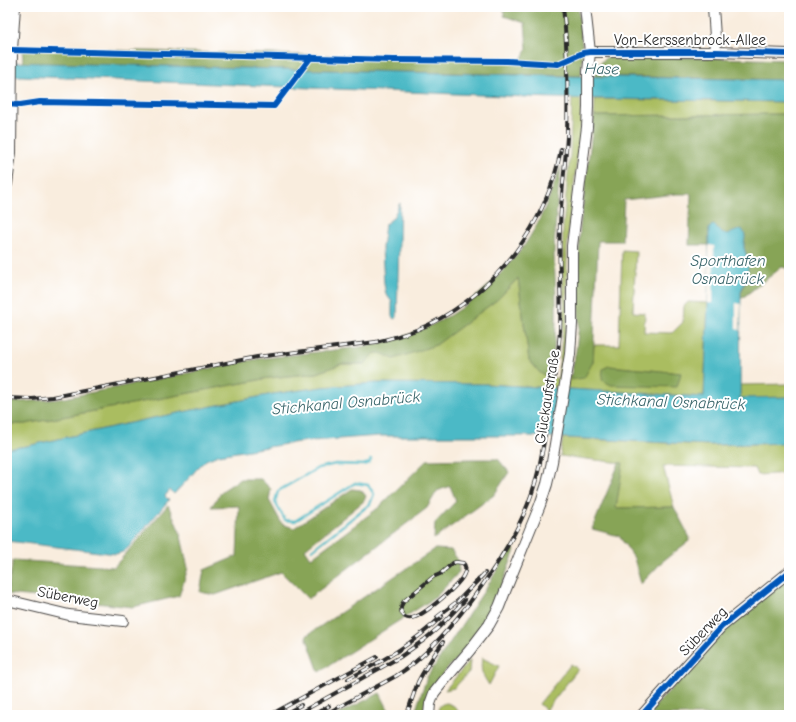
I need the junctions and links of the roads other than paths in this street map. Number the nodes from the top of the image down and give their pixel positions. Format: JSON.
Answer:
{"nodes":[{"id":1,"x":15,"y":7,"type":"edge"},
{"id":2,"x":586,"y":7,"type":"edge"},
{"id":3,"x":713,"y":7,"type":"edge"},
{"id":4,"x":590,"y":52,"type":"junction"},
{"id":5,"x":716,"y":52,"type":"junction"},
{"id":6,"x":789,"y":54,"type":"edge"},
{"id":7,"x":7,"y":184,"type":"edge"},
{"id":8,"x":789,"y":572,"type":"edge"},
{"id":9,"x":7,"y":600,"type":"edge"},
{"id":10,"x":123,"y":621,"type":"dead end"},
{"id":11,"x":429,"y":715,"type":"edge"},
{"id":12,"x":642,"y":715,"type":"edge"}],
"edges":[{"from":1,"to":7,"type":"street"},
{"from":2,"to":4,"type":"street","name":"Glückaufstraße"},
{"from":3,"to":5,"type":"street"},
{"from":4,"to":5,"type":"street","name":"Von-Kerssenbrock-Allee"},
{"from":4,"to":11,"type":"street","name":"Glückaufstraße"},
{"from":5,"to":6,"type":"street","name":"Von-Kerssenbrock-Allee"},
{"from":8,"to":12,"type":"street","name":"Süberweg"},
{"from":9,"to":10,"type":"street","name":"Süberweg"}]}
